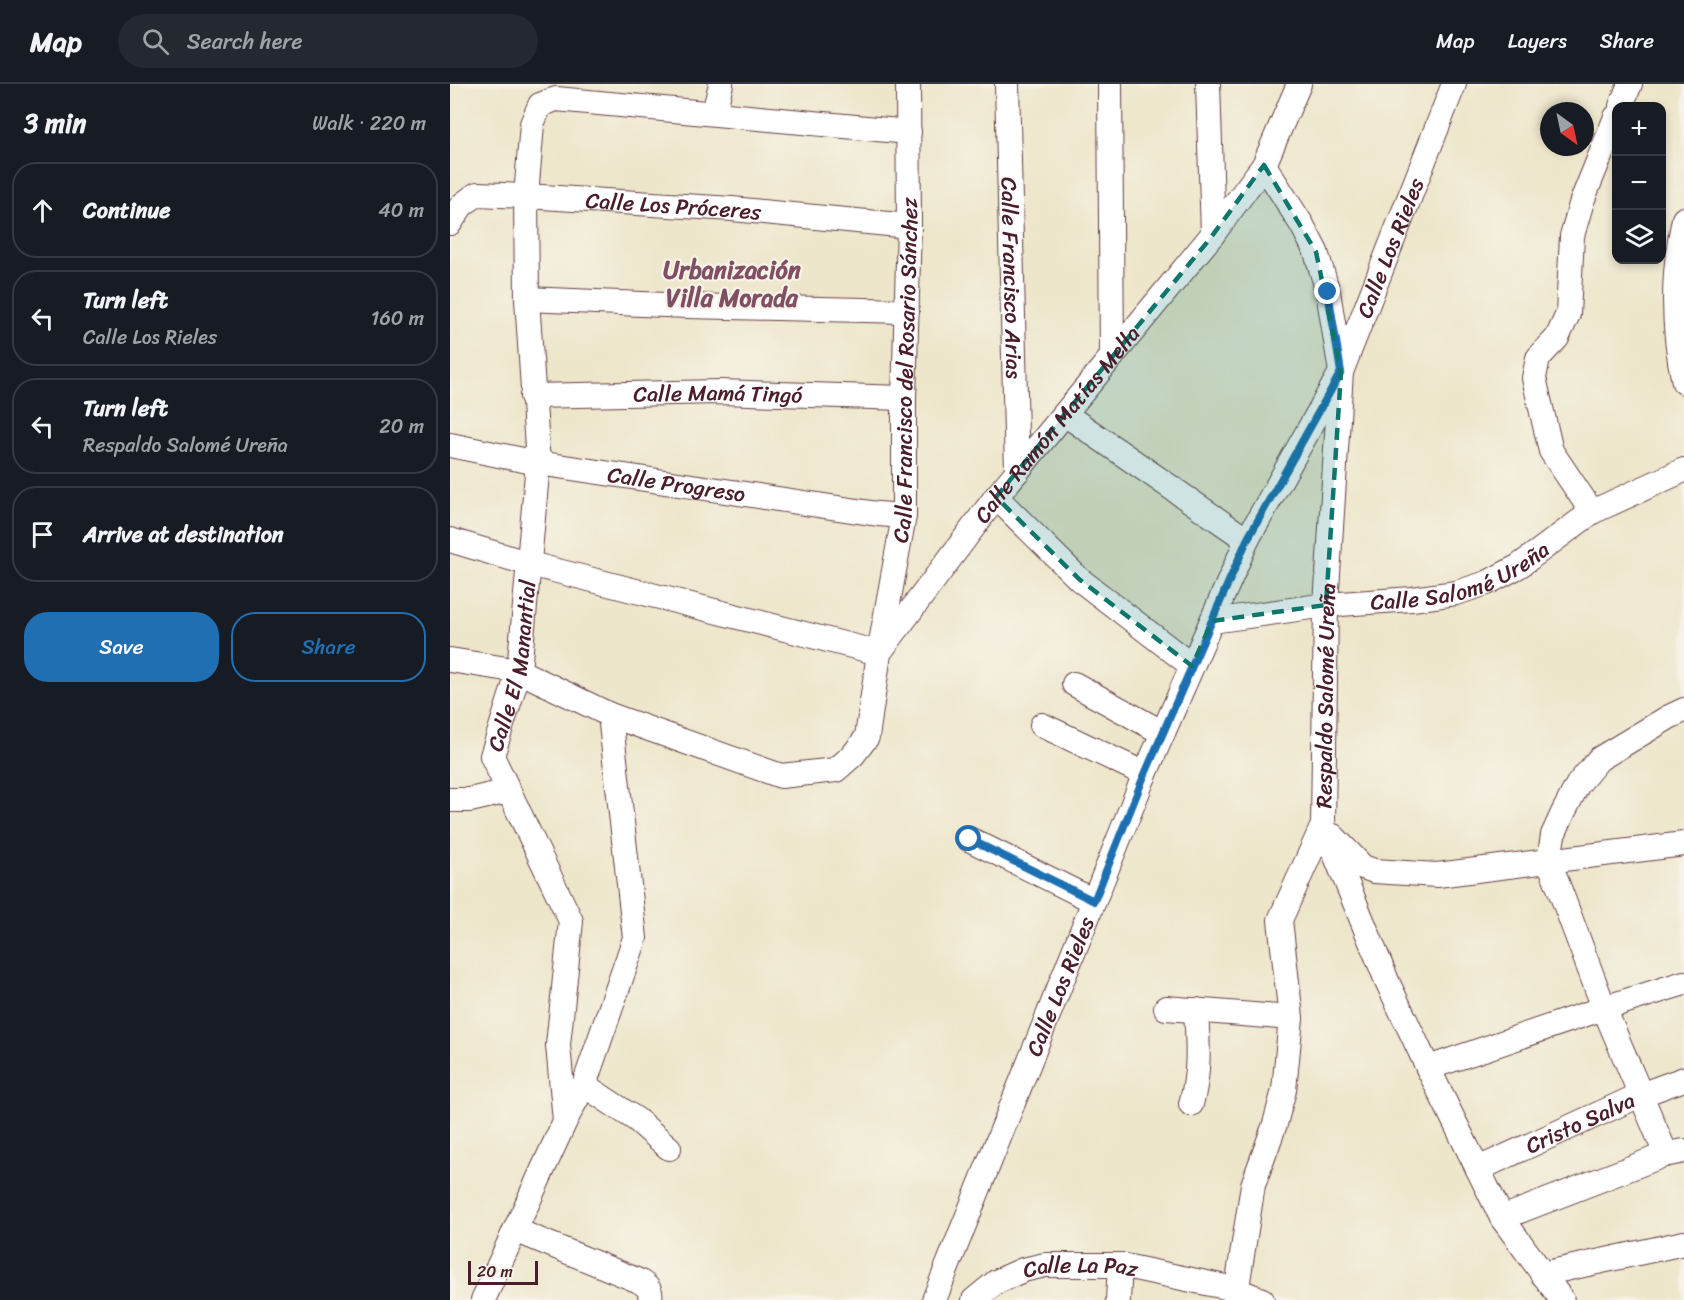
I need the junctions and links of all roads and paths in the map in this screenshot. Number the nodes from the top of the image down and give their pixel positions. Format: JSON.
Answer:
{"nodes":[{"id":1,"x":721,"y":84,"type":"edge"},
{"id":2,"x":908,"y":84,"type":"edge"},
{"id":3,"x":1007,"y":84,"type":"edge"},
{"id":4,"x":1110,"y":84,"type":"edge"},
{"id":5,"x":1208,"y":84,"type":"edge"},
{"id":6,"x":1454,"y":84,"type":"edge"},
{"id":7,"x":1630,"y":84,"type":"edge"},
{"id":8,"x":1298,"y":85,"type":"edge"},
{"id":9,"x":1623,"y":102,"type":"edge"},
{"id":10,"x":714,"y":113,"type":"junction"},
{"id":11,"x":1612,"y":129,"type":"edge"},
{"id":12,"x":909,"y":132,"type":"junction"},
{"id":13,"x":1264,"y":165,"type":"junction"},
{"id":14,"x":526,"y":196,"type":"junction"},
{"id":15,"x":1684,"y":219,"type":"edge"},
{"id":16,"x":450,"y":223,"type":"edge"},
{"id":17,"x":909,"y":226,"type":"junction"},
{"id":18,"x":1213,"y":234,"type":"junction"},
{"id":19,"x":527,"y":299,"type":"junction"},
{"id":20,"x":907,"y":311,"type":"junction"},
{"id":21,"x":1112,"y":357,"type":"junction"},
{"id":22,"x":1341,"y":372,"type":"junction"},
{"id":23,"x":1684,"y":382,"type":"edge"},
{"id":24,"x":532,"y":396,"type":"junction"},
{"id":25,"x":904,"y":398,"type":"junction"},
{"id":26,"x":1066,"y":415,"type":"junction"},
{"id":27,"x":450,"y":445,"type":"edge"},
{"id":28,"x":538,"y":463,"type":"junction"},
{"id":29,"x":1684,"y":470,"type":"edge"},
{"id":30,"x":1017,"y":472,"type":"junction"},
{"id":31,"x":996,"y":497,"type":"junction"},
{"id":32,"x":1592,"y":512,"type":"junction"},
{"id":33,"x":904,"y":516,"type":"junction"},
{"id":34,"x":450,"y":540,"type":"edge"},
{"id":35,"x":1247,"y":540,"type":"junction"},
{"id":36,"x":530,"y":564,"type":"junction"},
{"id":37,"x":1326,"y":605,"type":"junction"},
{"id":38,"x":1212,"y":621,"type":"junction"},
{"id":39,"x":879,"y":653,"type":"junction"},
{"id":40,"x":450,"y":660,"type":"edge"},
{"id":41,"x":1192,"y":666,"type":"junction"},
{"id":42,"x":519,"y":671,"type":"junction"},
{"id":43,"x":1074,"y":684,"type":"dead end"},
{"id":44,"x":1684,"y":710,"type":"edge"},
{"id":45,"x":610,"y":715,"type":"junction"},
{"id":46,"x":1042,"y":725,"type":"dead end"},
{"id":47,"x":1163,"y":733,"type":"junction"},
{"id":48,"x":1145,"y":774,"type":"junction"},
{"id":49,"x":508,"y":790,"type":"junction"},
{"id":50,"x":450,"y":800,"type":"edge"},
{"id":51,"x":1323,"y":825,"type":"junction"},
{"id":52,"x":969,"y":839,"type":"dead end"},
{"id":53,"x":1684,"y":844,"type":"edge"},
{"id":54,"x":1549,"y":861,"type":"junction"},
{"id":55,"x":1094,"y":901,"type":"junction"},
{"id":56,"x":1684,"y":983,"type":"edge"},
{"id":57,"x":1166,"y":1008,"type":"dead end"},
{"id":58,"x":1604,"y":1008,"type":"junction"},
{"id":59,"x":1196,"y":1010,"type":"junction"},
{"id":60,"x":1291,"y":1018,"type":"junction"},
{"id":61,"x":1428,"y":1068,"type":"junction"},
{"id":62,"x":1684,"y":1080,"type":"edge"},
{"id":63,"x":584,"y":1085,"type":"junction"},
{"id":64,"x":1640,"y":1095,"type":"junction"},
{"id":65,"x":1191,"y":1104,"type":"dead end"},
{"id":66,"x":565,"y":1121,"type":"junction"},
{"id":67,"x":669,"y":1148,"type":"dead end"},
{"id":68,"x":1674,"y":1153,"type":"edge"},
{"id":69,"x":1478,"y":1169,"type":"junction"},
{"id":70,"x":1502,"y":1218,"type":"junction"},
{"id":71,"x":515,"y":1230,"type":"junction"},
{"id":72,"x":1684,"y":1243,"type":"edge"},
{"id":73,"x":1120,"y":1265,"type":"junction"},
{"id":74,"x":1542,"y":1274,"type":"junction"},
{"id":75,"x":1235,"y":1295,"type":"edge"},
{"id":76,"x":483,"y":1300,"type":"edge"},
{"id":77,"x":650,"y":1300,"type":"edge"},
{"id":78,"x":934,"y":1300,"type":"edge"},
{"id":79,"x":974,"y":1300,"type":"edge"},
{"id":80,"x":1118,"y":1300,"type":"edge"},
{"id":81,"x":1262,"y":1300,"type":"edge"},
{"id":82,"x":1562,"y":1300,"type":"edge"}],
"edges":[{"from":1,"to":10,"type":"street"},
{"from":2,"to":12,"type":"street","name":"Calle Francisco del Rosario Sánchez"},
{"from":3,"to":30,"type":"street","name":"Calle Francisco Arias"},
{"from":4,"to":21,"type":"street"},
{"from":5,"to":18,"type":"street"},
{"from":6,"to":22,"type":"street","name":"Calle Los Rieles"},
{"from":7,"to":9,"type":"street"},
{"from":8,"to":13,"type":"street","name":"Calle Ramón Matías Mella"},
{"from":10,"to":12,"type":"street"},
{"from":10,"to":14,"type":"street","name":"Calle El Manantial"},
{"from":11,"to":32,"type":"street"},
{"from":12,"to":17,"type":"street","name":"Calle Francisco del Rosario Sánchez"},
{"from":13,"to":18,"type":"street","name":"Calle Ramón Matías Mella"},
{"from":13,"to":22,"type":"street","name":"Respaldo Salomé Ureña"},
{"from":14,"to":16,"type":"street","name":"Calle Los Próceres"},
{"from":14,"to":17,"type":"street","name":"Calle Los Próceres"},
{"from":14,"to":19,"type":"street","name":"Calle El Manantial"},
{"from":15,"to":23,"type":"street"},
{"from":17,"to":20,"type":"street","name":"Calle Francisco del Rosario Sánchez"},
{"from":18,"to":21,"type":"street","name":"Calle Ramón Matías Mella"},
{"from":19,"to":20,"type":"street"},
{"from":19,"to":24,"type":"street","name":"Calle El Manantial"},
{"from":20,"to":25,"type":"street","name":"Calle Francisco del Rosario Sánchez"},
{"from":21,"to":26,"type":"street","name":"Calle Ramón Matías Mella"},
{"from":22,"to":35,"type":"street","name":"Calle Los Rieles"},
{"from":22,"to":37,"type":"street","name":"Respaldo Salomé Ureña"},
{"from":24,"to":25,"type":"street","name":"Calle Mamá Tingó"},
{"from":24,"to":28,"type":"street","name":"Calle El Manantial"},
{"from":25,"to":33,"type":"street","name":"Calle Francisco del Rosario Sánchez"},
{"from":26,"to":30,"type":"street","name":"Calle Ramón Matías Mella"},
{"from":26,"to":35,"type":"street"},
{"from":27,"to":28,"type":"street","name":"Calle Progreso"},
{"from":28,"to":33,"type":"street","name":"Calle Progreso"},
{"from":28,"to":36,"type":"street","name":"Calle El Manantial"},
{"from":29,"to":32,"type":"street","name":"Calle Salomé Ureña"},
{"from":30,"to":31,"type":"street","name":"Calle Ramón Matías Mella"},
{"from":31,"to":39,"type":"street","name":"Calle Ramón Matías Mella"},
{"from":31,"to":41,"type":"street"},
{"from":32,"to":37,"type":"street","name":"Calle Salomé Ureña"},
{"from":33,"to":39,"type":"street","name":"Calle Francisco del Rosario Sánchez"},
{"from":34,"to":36,"type":"street"},
{"from":35,"to":38,"type":"street","name":"Calle Los Rieles"},
{"from":36,"to":39,"type":"street"},
{"from":36,"to":42,"type":"street","name":"Calle El Manantial"},
{"from":37,"to":38,"type":"street","name":"Calle Salomé Ureña"},
{"from":37,"to":51,"type":"street","name":"Respaldo Salomé Ureña"},
{"from":38,"to":41,"type":"street","name":"Calle Los Rieles"},
{"from":39,"to":45,"type":"street","name":"Calle Ramón Matías Mella"},
{"from":40,"to":42,"type":"street"},
{"from":41,"to":47,"type":"street","name":"Calle Los Rieles"},
{"from":42,"to":45,"type":"street"},
{"from":42,"to":49,"type":"street","name":"Calle El Manantial"},
{"from":43,"to":47,"type":"street"},
{"from":44,"to":54,"type":"street"},
{"from":45,"to":63,"type":"street"},
{"from":46,"to":48,"type":"street"},
{"from":47,"to":48,"type":"street","name":"Calle Los Rieles"},
{"from":48,"to":55,"type":"street","name":"Calle Los Rieles"},
{"from":49,"to":50,"type":"street"},
{"from":49,"to":66,"type":"street","name":"Calle El Manantial"},
{"from":51,"to":54,"type":"street"},
{"from":51,"to":60,"type":"street","name":"Respaldo Salomé Ureña"},
{"from":51,"to":61,"type":"street"},
{"from":52,"to":55,"type":"street"},
{"from":53,"to":54,"type":"street"},
{"from":54,"to":58,"type":"street"},
{"from":55,"to":78,"type":"street","name":"Calle Los Rieles"},
{"from":56,"to":58,"type":"street"},
{"from":57,"to":59,"type":"street"},
{"from":58,"to":61,"type":"street"},
{"from":58,"to":64,"type":"street"},
{"from":59,"to":60,"type":"street"},
{"from":59,"to":65,"type":"street"},
{"from":60,"to":75,"type":"street","name":"Respaldo Salomé Ureña"},
{"from":61,"to":69,"type":"street"},
{"from":62,"to":64,"type":"street","name":"Cristo Salva"},
{"from":63,"to":66,"type":"street"},
{"from":63,"to":67,"type":"street"},
{"from":64,"to":68,"type":"street"},
{"from":64,"to":69,"type":"street","name":"Cristo Salva"},
{"from":66,"to":71,"type":"street","name":"Calle El Manantial"},
{"from":68,"to":70,"type":"street"},
{"from":69,"to":70,"type":"street"},
{"from":70,"to":74,"type":"street"},
{"from":71,"to":76,"type":"street","name":"Calle El Manantial"},
{"from":71,"to":77,"type":"street"},
{"from":72,"to":74,"type":"street"},
{"from":73,"to":75,"type":"street","name":"Calle La Paz"},
{"from":73,"to":79,"type":"street","name":"Calle La Paz"},
{"from":73,"to":80,"type":"street"},
{"from":74,"to":82,"type":"street"},
{"from":75,"to":81,"type":"street","name":"Calle La Paz"}]}
